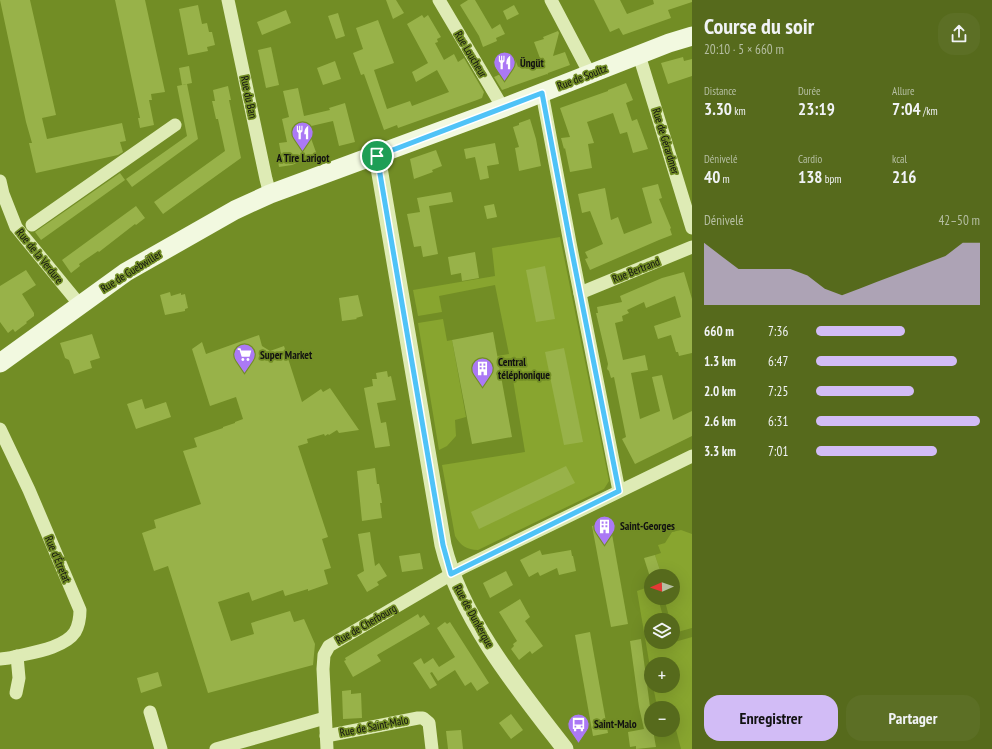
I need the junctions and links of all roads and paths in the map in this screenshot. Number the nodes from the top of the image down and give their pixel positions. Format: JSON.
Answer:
{"nodes":[{"id":1,"x":228,"y":0,"type":"edge"},
{"id":2,"x":439,"y":0,"type":"edge"},
{"id":3,"x":551,"y":0,"type":"edge"},
{"id":4,"x":692,"y":36,"type":"edge"},
{"id":5,"x":640,"y":55,"type":"junction"},
{"id":6,"x":590,"y":74,"type":"junction"},
{"id":7,"x":542,"y":93,"type":"junction"},
{"id":8,"x":504,"y":108,"type":"junction"},
{"id":9,"x":175,"y":125,"type":"dead end"},
{"id":10,"x":377,"y":156,"type":"junction"},
{"id":11,"x":0,"y":181,"type":"edge"},
{"id":12,"x":270,"y":194,"type":"junction"},
{"id":13,"x":32,"y":225,"type":"dead end"},
{"id":14,"x":692,"y":228,"type":"edge"},
{"id":15,"x":692,"y":247,"type":"edge"},
{"id":16,"x":580,"y":293,"type":"junction"},
{"id":17,"x":80,"y":305,"type":"junction"},
{"id":18,"x":0,"y":363,"type":"edge"},
{"id":19,"x":0,"y":429,"type":"edge"},
{"id":20,"x":692,"y":456,"type":"edge"},
{"id":21,"x":619,"y":491,"type":"junction"},
{"id":22,"x":451,"y":574,"type":"junction"},
{"id":23,"x":17,"y":656,"type":"junction"},
{"id":24,"x":0,"y":659,"type":"edge"},
{"id":25,"x":16,"y":693,"type":"dead end"},
{"id":26,"x":150,"y":712,"type":"dead end"},
{"id":27,"x":325,"y":718,"type":"junction"},
{"id":28,"x":326,"y":736,"type":"junction"},
{"id":29,"x":161,"y":749,"type":"edge"},
{"id":30,"x":216,"y":749,"type":"edge"},
{"id":31,"x":327,"y":749,"type":"edge"},
{"id":32,"x":432,"y":749,"type":"edge"},
{"id":33,"x":565,"y":749,"type":"edge"}],
"edges":[{"from":1,"to":12,"type":"street","name":"Rue du Ban"},
{"from":2,"to":8,"type":"street","name":"Rue Loucheur"},
{"from":3,"to":6,"type":"street"},
{"from":4,"to":5,"type":"main road","name":"Rue de Soultz"},
{"from":5,"to":6,"type":"main road","name":"Rue de Soultz"},
{"from":5,"to":14,"type":"street","name":"Rue de Gérardmer"},
{"from":6,"to":7,"type":"main road","name":"Rue de Soultz"},
{"from":7,"to":8,"type":"main road","name":"Rue de Soultz"},
{"from":7,"to":16,"type":"street"},
{"from":8,"to":10,"type":"main road","name":"Rue de Soultz"},
{"from":9,"to":13,"type":"street"},
{"from":10,"to":12,"type":"main road","name":"Rue de Soultz"},
{"from":10,"to":22,"type":"street","name":"Rue de Dunkerque"},
{"from":11,"to":17,"type":"street","name":"Rue de la Verdure"},
{"from":12,"to":17,"type":"main road","name":"Rue de Guebwiller"},
{"from":15,"to":16,"type":"street","name":"Rue Bertrand"},
{"from":16,"to":21,"type":"street"},
{"from":17,"to":18,"type":"main road","name":"Rue de Guebwiller"},
{"from":19,"to":23,"type":"street","name":"Rue d'Étretat"},
{"from":20,"to":21,"type":"street","name":"Rue de Cherbourg"},
{"from":21,"to":22,"type":"street","name":"Rue de Cherbourg"},
{"from":22,"to":27,"type":"street","name":"Rue de Cherbourg"},
{"from":22,"to":33,"type":"street","name":"Rue de Dunkerque"},
{"from":23,"to":24,"type":"street","name":"Rue d'Étretat"},
{"from":23,"to":25,"type":"street"},
{"from":26,"to":29,"type":"street"},
{"from":27,"to":28,"type":"street","name":"Rue de Cherbourg"},
{"from":27,"to":30,"type":"street"},
{"from":28,"to":31,"type":"street","name":"Rue de Cherbourg"},
{"from":28,"to":32,"type":"street","name":"Rue de Saint-Malo"}]}
